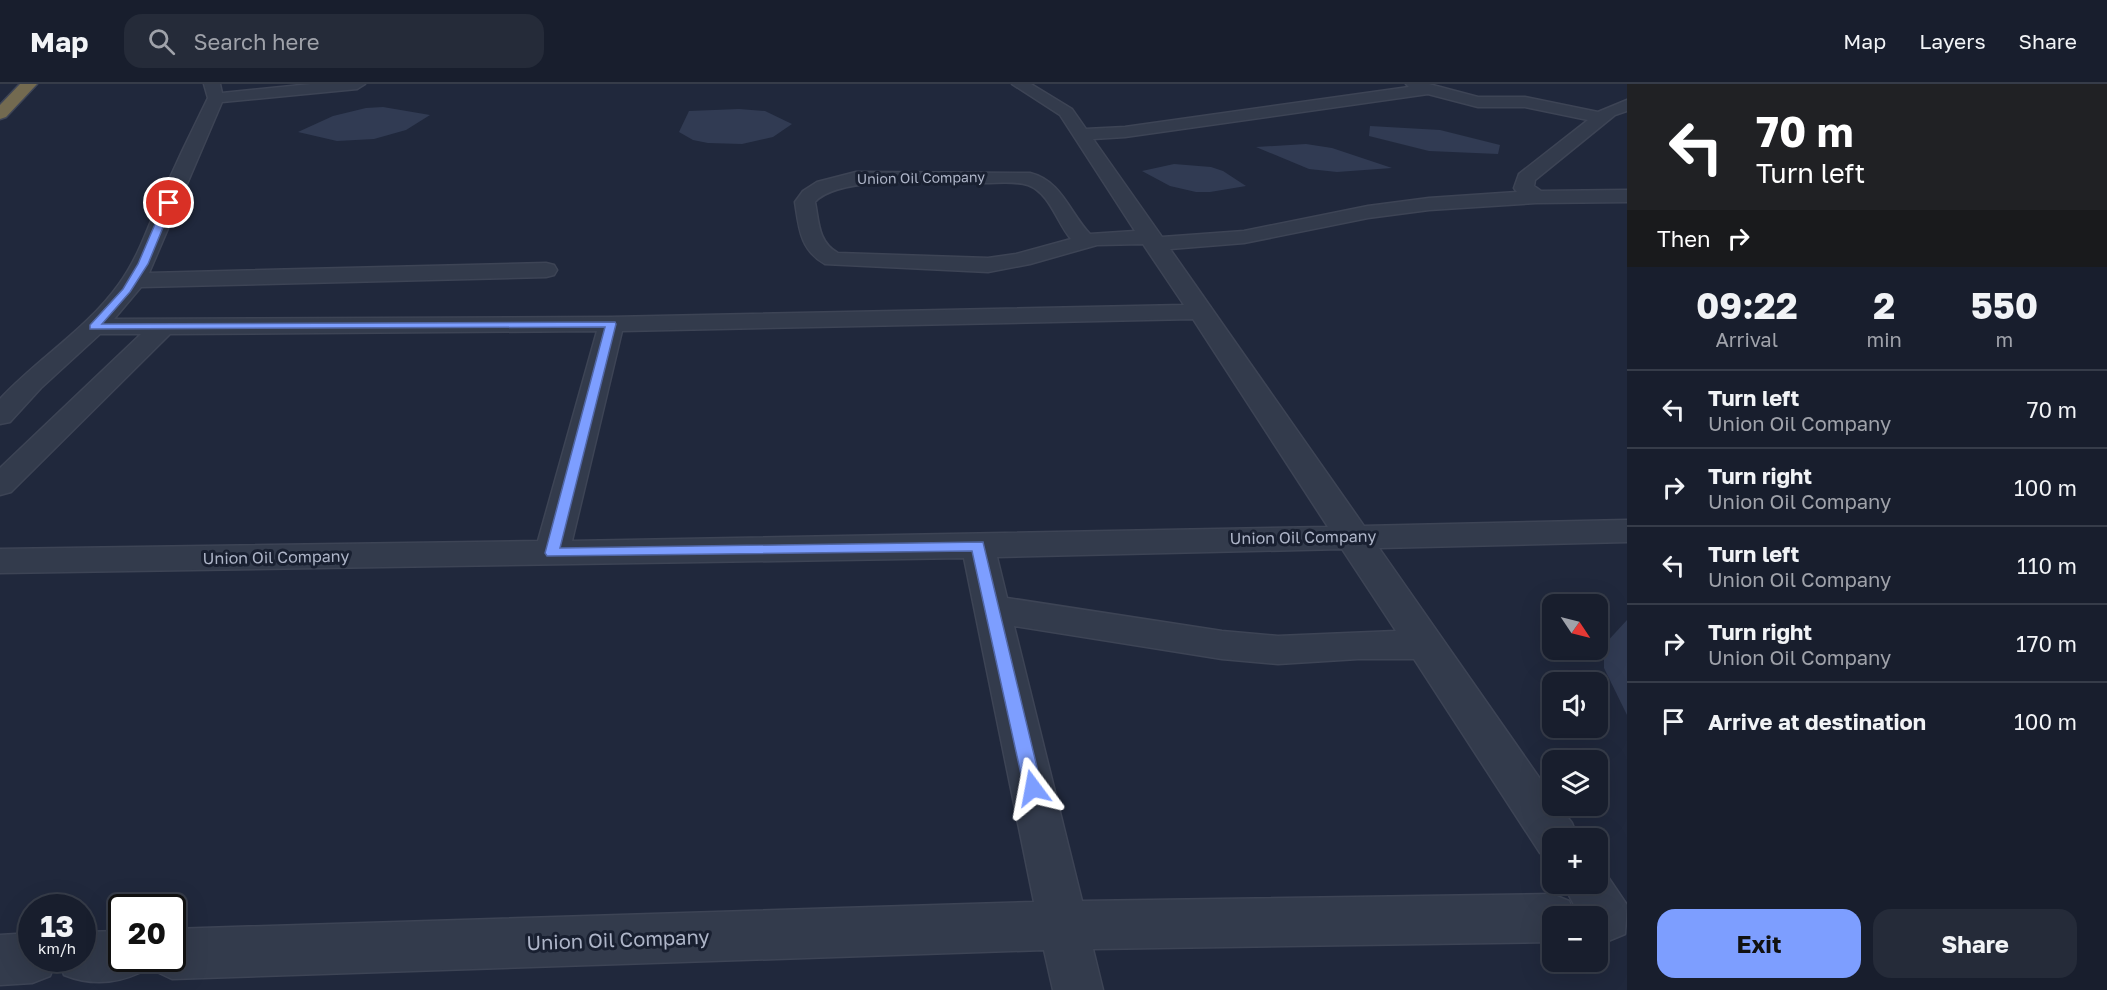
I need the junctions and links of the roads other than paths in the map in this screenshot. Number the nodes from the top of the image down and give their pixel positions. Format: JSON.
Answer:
{"nodes":[{"id":1,"x":29,"y":84,"type":"edge"},
{"id":2,"x":357,"y":84,"type":"edge"},
{"id":3,"x":1020,"y":84,"type":"edge"},
{"id":4,"x":1421,"y":87,"type":"edge"},
{"id":5,"x":214,"y":91,"type":"edge"},
{"id":6,"x":1627,"y":105,"type":"edge"},
{"id":7,"x":0,"y":114,"type":"edge"},
{"id":8,"x":1601,"y":118,"type":"junction"},
{"id":9,"x":1081,"y":135,"type":"junction"},
{"id":10,"x":1627,"y":196,"type":"edge"},
{"id":11,"x":1536,"y":197,"type":"junction"},
{"id":12,"x":1151,"y":241,"type":"junction"},
{"id":13,"x":1086,"y":242,"type":"junction"},
{"id":14,"x":546,"y":270,"type":"dead end"},
{"id":15,"x":133,"y":280,"type":"junction"},
{"id":16,"x":1200,"y":312,"type":"junction"},
{"id":17,"x":611,"y":324,"type":"junction"},
{"id":18,"x":164,"y":326,"type":"junction"},
{"id":19,"x":94,"y":327,"type":"junction"},
{"id":20,"x":0,"y":416,"type":"edge"},
{"id":21,"x":0,"y":485,"type":"edge"},
{"id":22,"x":1627,"y":531,"type":"edge"},
{"id":23,"x":1354,"y":536,"type":"junction"},
{"id":24,"x":978,"y":546,"type":"junction"},
{"id":25,"x":552,"y":553,"type":"junction"},
{"id":26,"x":0,"y":561,"type":"edge"},
{"id":27,"x":992,"y":609,"type":"junction"},
{"id":28,"x":1427,"y":645,"type":"junction"},
{"id":29,"x":1549,"y":828,"type":"edge"},
{"id":30,"x":1542,"y":918,"type":"edge"},
{"id":31,"x":1064,"y":925,"type":"junction"},
{"id":32,"x":186,"y":954,"type":"edge"},
{"id":33,"x":18,"y":959,"type":"edge"},
{"id":34,"x":0,"y":960,"type":"edge"},
{"id":35,"x":1078,"y":990,"type":"edge"}],
"edges":[{"from":1,"to":7,"type":"highway"},
{"from":2,"to":5,"type":"street"},
{"from":3,"to":9,"type":"street"},
{"from":4,"to":8,"type":"street"},
{"from":4,"to":9,"type":"street"},
{"from":5,"to":15,"type":"street"},
{"from":6,"to":8,"type":"street"},
{"from":8,"to":11,"type":"street"},
{"from":9,"to":12,"type":"street"},
{"from":10,"to":11,"type":"street","name":"Union Oil Company"},
{"from":11,"to":12,"type":"street","name":"Union Oil Company"},
{"from":12,"to":13,"type":"street","name":"Union Oil Company"},
{"from":12,"to":16,"type":"street"},
{"from":13,"to":13,"type":"street","name":"Union Oil Company"},
{"from":14,"to":15,"type":"street"},
{"from":15,"to":19,"type":"street"},
{"from":16,"to":17,"type":"street"},
{"from":16,"to":23,"type":"street"},
{"from":17,"to":18,"type":"street"},
{"from":17,"to":25,"type":"street"},
{"from":18,"to":19,"type":"street"},
{"from":18,"to":21,"type":"street"},
{"from":19,"to":20,"type":"street"},
{"from":22,"to":23,"type":"street","name":"Union Oil Company"},
{"from":23,"to":24,"type":"street","name":"Union Oil Company"},
{"from":23,"to":28,"type":"street"},
{"from":24,"to":25,"type":"street","name":"Union Oil Company"},
{"from":24,"to":27,"type":"street"},
{"from":25,"to":26,"type":"street","name":"Union Oil Company"},
{"from":27,"to":28,"type":"street"},
{"from":27,"to":31,"type":"street"},
{"from":28,"to":29,"type":"street"},
{"from":30,"to":31,"type":"street","name":"Union Oil Company"},
{"from":31,"to":32,"type":"street","name":"Union Oil Company"},
{"from":31,"to":35,"type":"street"},
{"from":33,"to":34,"type":"street"}]}
